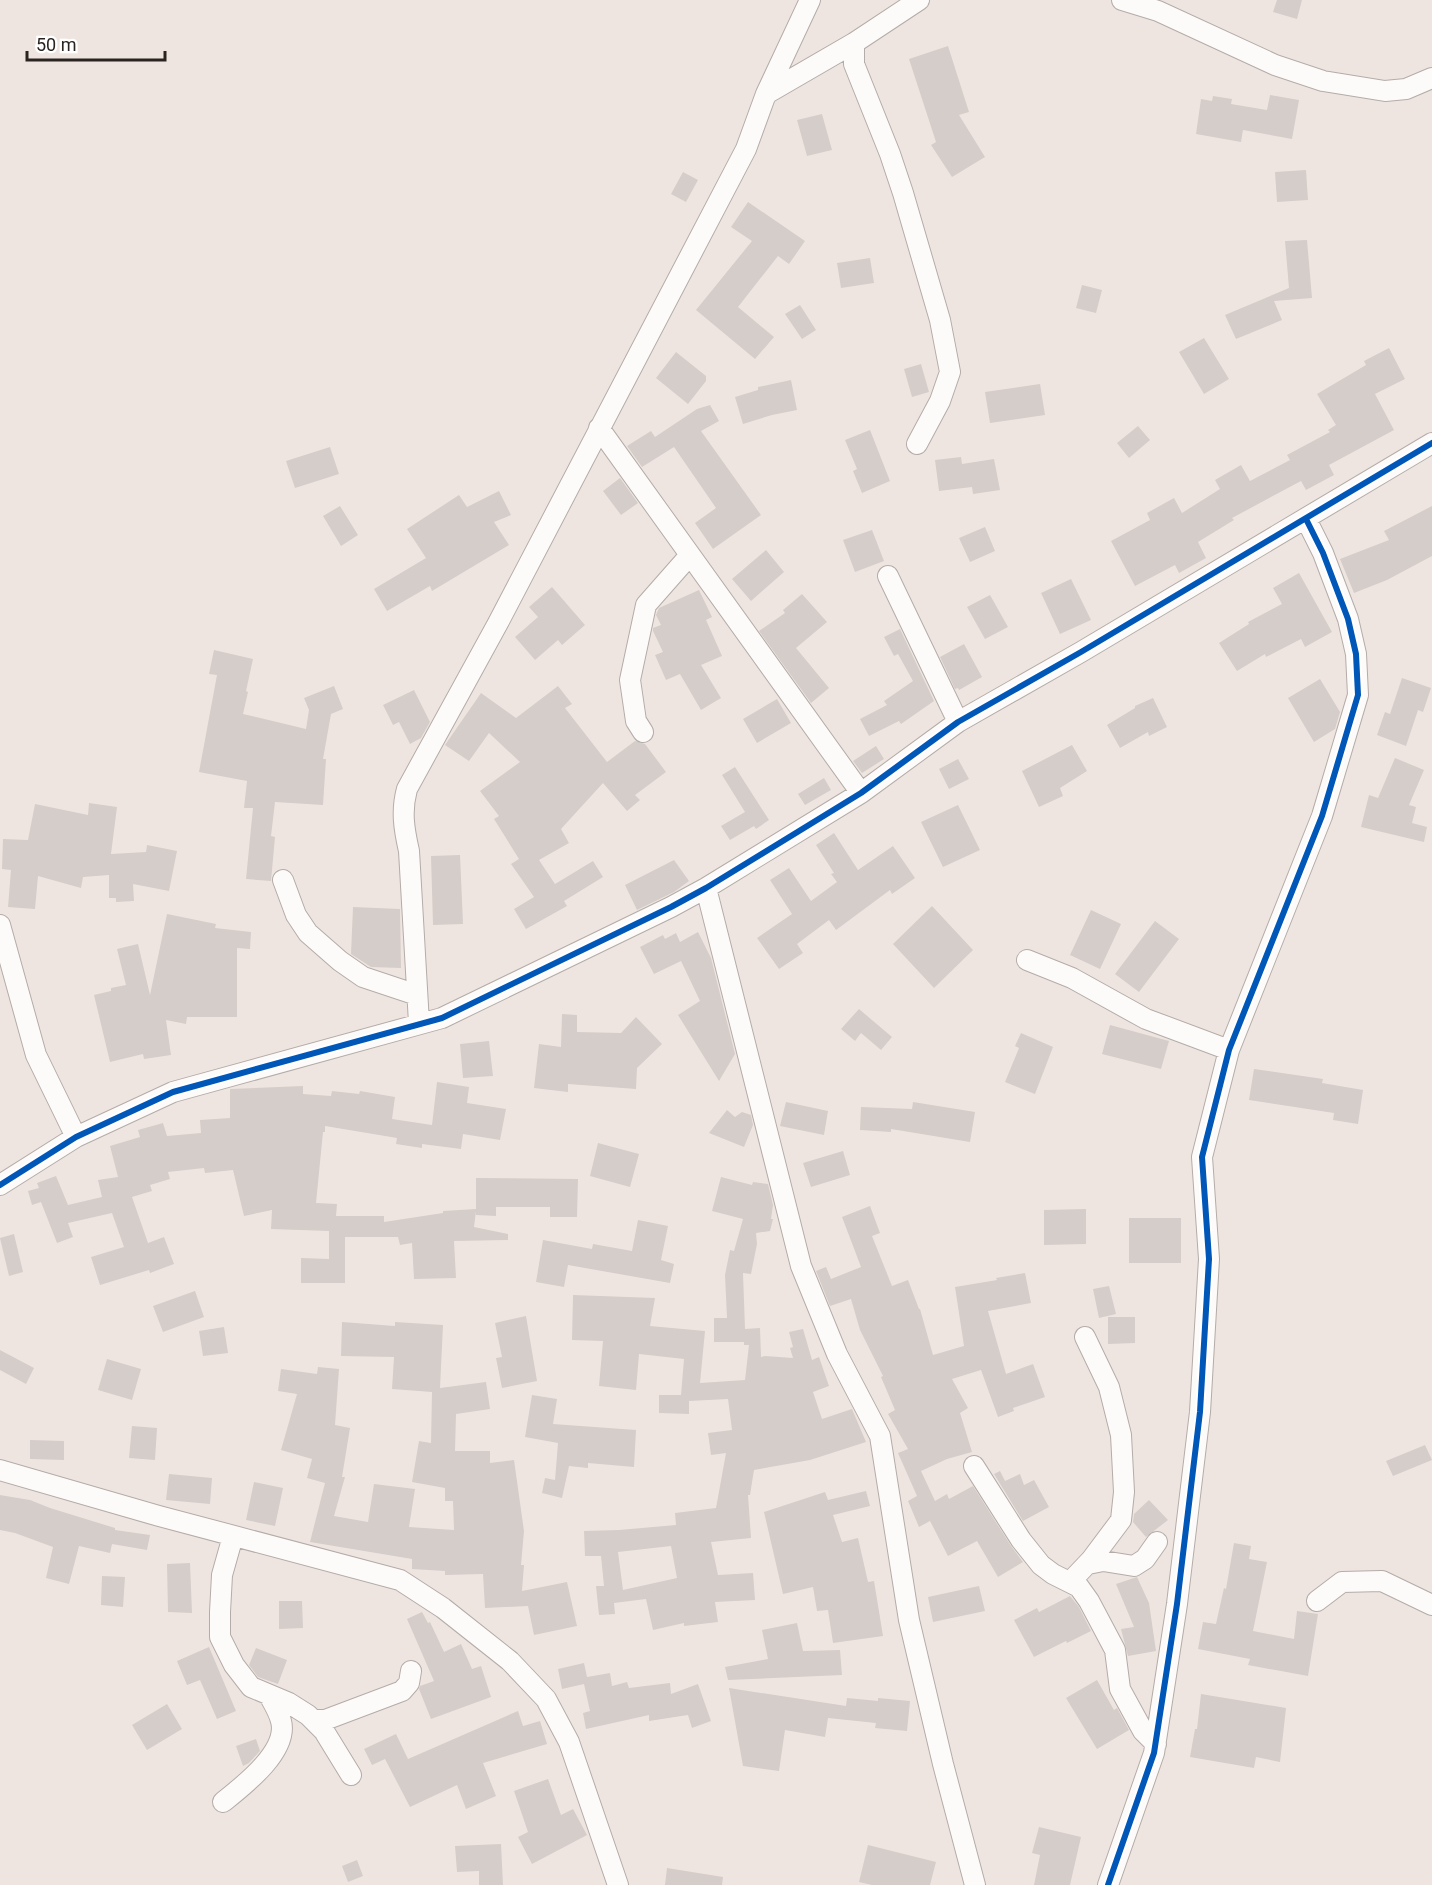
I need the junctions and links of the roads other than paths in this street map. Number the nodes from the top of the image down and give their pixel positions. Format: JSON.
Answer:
{"nodes":[{"id":1,"x":810,"y":0,"type":"edge"},
{"id":2,"x":919,"y":0,"type":"edge"},
{"id":3,"x":1122,"y":0,"type":"edge"},
{"id":4,"x":854,"y":43,"type":"junction"},
{"id":5,"x":1432,"y":78,"type":"edge"},
{"id":6,"x":766,"y":94,"type":"junction"},
{"id":7,"x":599,"y":428,"type":"junction"},
{"id":8,"x":917,"y":444,"type":"dead end"},
{"id":9,"x":1429,"y":450,"type":"edge"},
{"id":10,"x":1306,"y":519,"type":"junction"},
{"id":11,"x":690,"y":555,"type":"junction"},
{"id":12,"x":888,"y":576,"type":"dead end"},
{"id":13,"x":958,"y":722,"type":"junction"},
{"id":14,"x":643,"y":732,"type":"dead end"},
{"id":15,"x":861,"y":793,"type":"junction"},
{"id":16,"x":283,"y":879,"type":"dead end"},
{"id":17,"x":706,"y":888,"type":"junction"},
{"id":18,"x":0,"y":925,"type":"edge"},
{"id":19,"x":1027,"y":960,"type":"dead end"},
{"id":20,"x":417,"y":995,"type":"junction"},
{"id":21,"x":419,"y":1023,"type":"junction"},
{"id":22,"x":1229,"y":1050,"type":"junction"},
{"id":23,"x":76,"y":1137,"type":"junction"},
{"id":24,"x":0,"y":1185,"type":"edge"},
{"id":25,"x":1085,"y":1337,"type":"dead end"},
{"id":26,"x":974,"y":1466,"type":"dead end"},
{"id":27,"x":0,"y":1470,"type":"edge"},
{"id":28,"x":233,"y":1536,"type":"junction"},
{"id":29,"x":1156,"y":1542,"type":"dead end"},
{"id":30,"x":1088,"y":1564,"type":"junction"},
{"id":31,"x":1070,"y":1582,"type":"junction"},
{"id":32,"x":1317,"y":1601,"type":"dead end"},
{"id":33,"x":1432,"y":1605,"type":"edge"},
{"id":34,"x":411,"y":1671,"type":"dead end"},
{"id":35,"x":268,"y":1695,"type":"junction"},
{"id":36,"x":313,"y":1720,"type":"junction"},
{"id":37,"x":1156,"y":1744,"type":"junction"},
{"id":38,"x":351,"y":1775,"type":"dead end"},
{"id":39,"x":223,"y":1802,"type":"dead end"},
{"id":40,"x":618,"y":1885,"type":"edge"},
{"id":41,"x":975,"y":1885,"type":"edge"},
{"id":42,"x":1108,"y":1885,"type":"edge"}],
"edges":[{"from":1,"to":6,"type":"street"},
{"from":2,"to":4,"type":"street"},
{"from":3,"to":5,"type":"street"},
{"from":4,"to":6,"type":"street"},
{"from":4,"to":8,"type":"street"},
{"from":6,"to":7,"type":"street"},
{"from":7,"to":11,"type":"street"},
{"from":7,"to":20,"type":"street"},
{"from":9,"to":10,"type":"street"},
{"from":10,"to":13,"type":"street"},
{"from":10,"to":22,"type":"street"},
{"from":11,"to":14,"type":"street"},
{"from":11,"to":15,"type":"street"},
{"from":12,"to":13,"type":"street"},
{"from":13,"to":15,"type":"street"},
{"from":15,"to":17,"type":"street"},
{"from":16,"to":20,"type":"street"},
{"from":17,"to":21,"type":"street"},
{"from":17,"to":41,"type":"street"},
{"from":18,"to":23,"type":"street"},
{"from":19,"to":22,"type":"street"},
{"from":20,"to":21,"type":"street"},
{"from":21,"to":23,"type":"street"},
{"from":22,"to":37,"type":"street"},
{"from":23,"to":24,"type":"street"},
{"from":25,"to":30,"type":"street"},
{"from":26,"to":31,"type":"street"},
{"from":27,"to":28,"type":"street"},
{"from":28,"to":35,"type":"street"},
{"from":28,"to":40,"type":"street"},
{"from":29,"to":30,"type":"street"},
{"from":30,"to":31,"type":"street"},
{"from":31,"to":37,"type":"street"},
{"from":32,"to":33,"type":"street"},
{"from":34,"to":36,"type":"street"},
{"from":35,"to":36,"type":"street"},
{"from":35,"to":39,"type":"street"},
{"from":36,"to":38,"type":"street"},
{"from":37,"to":42,"type":"street"}]}
